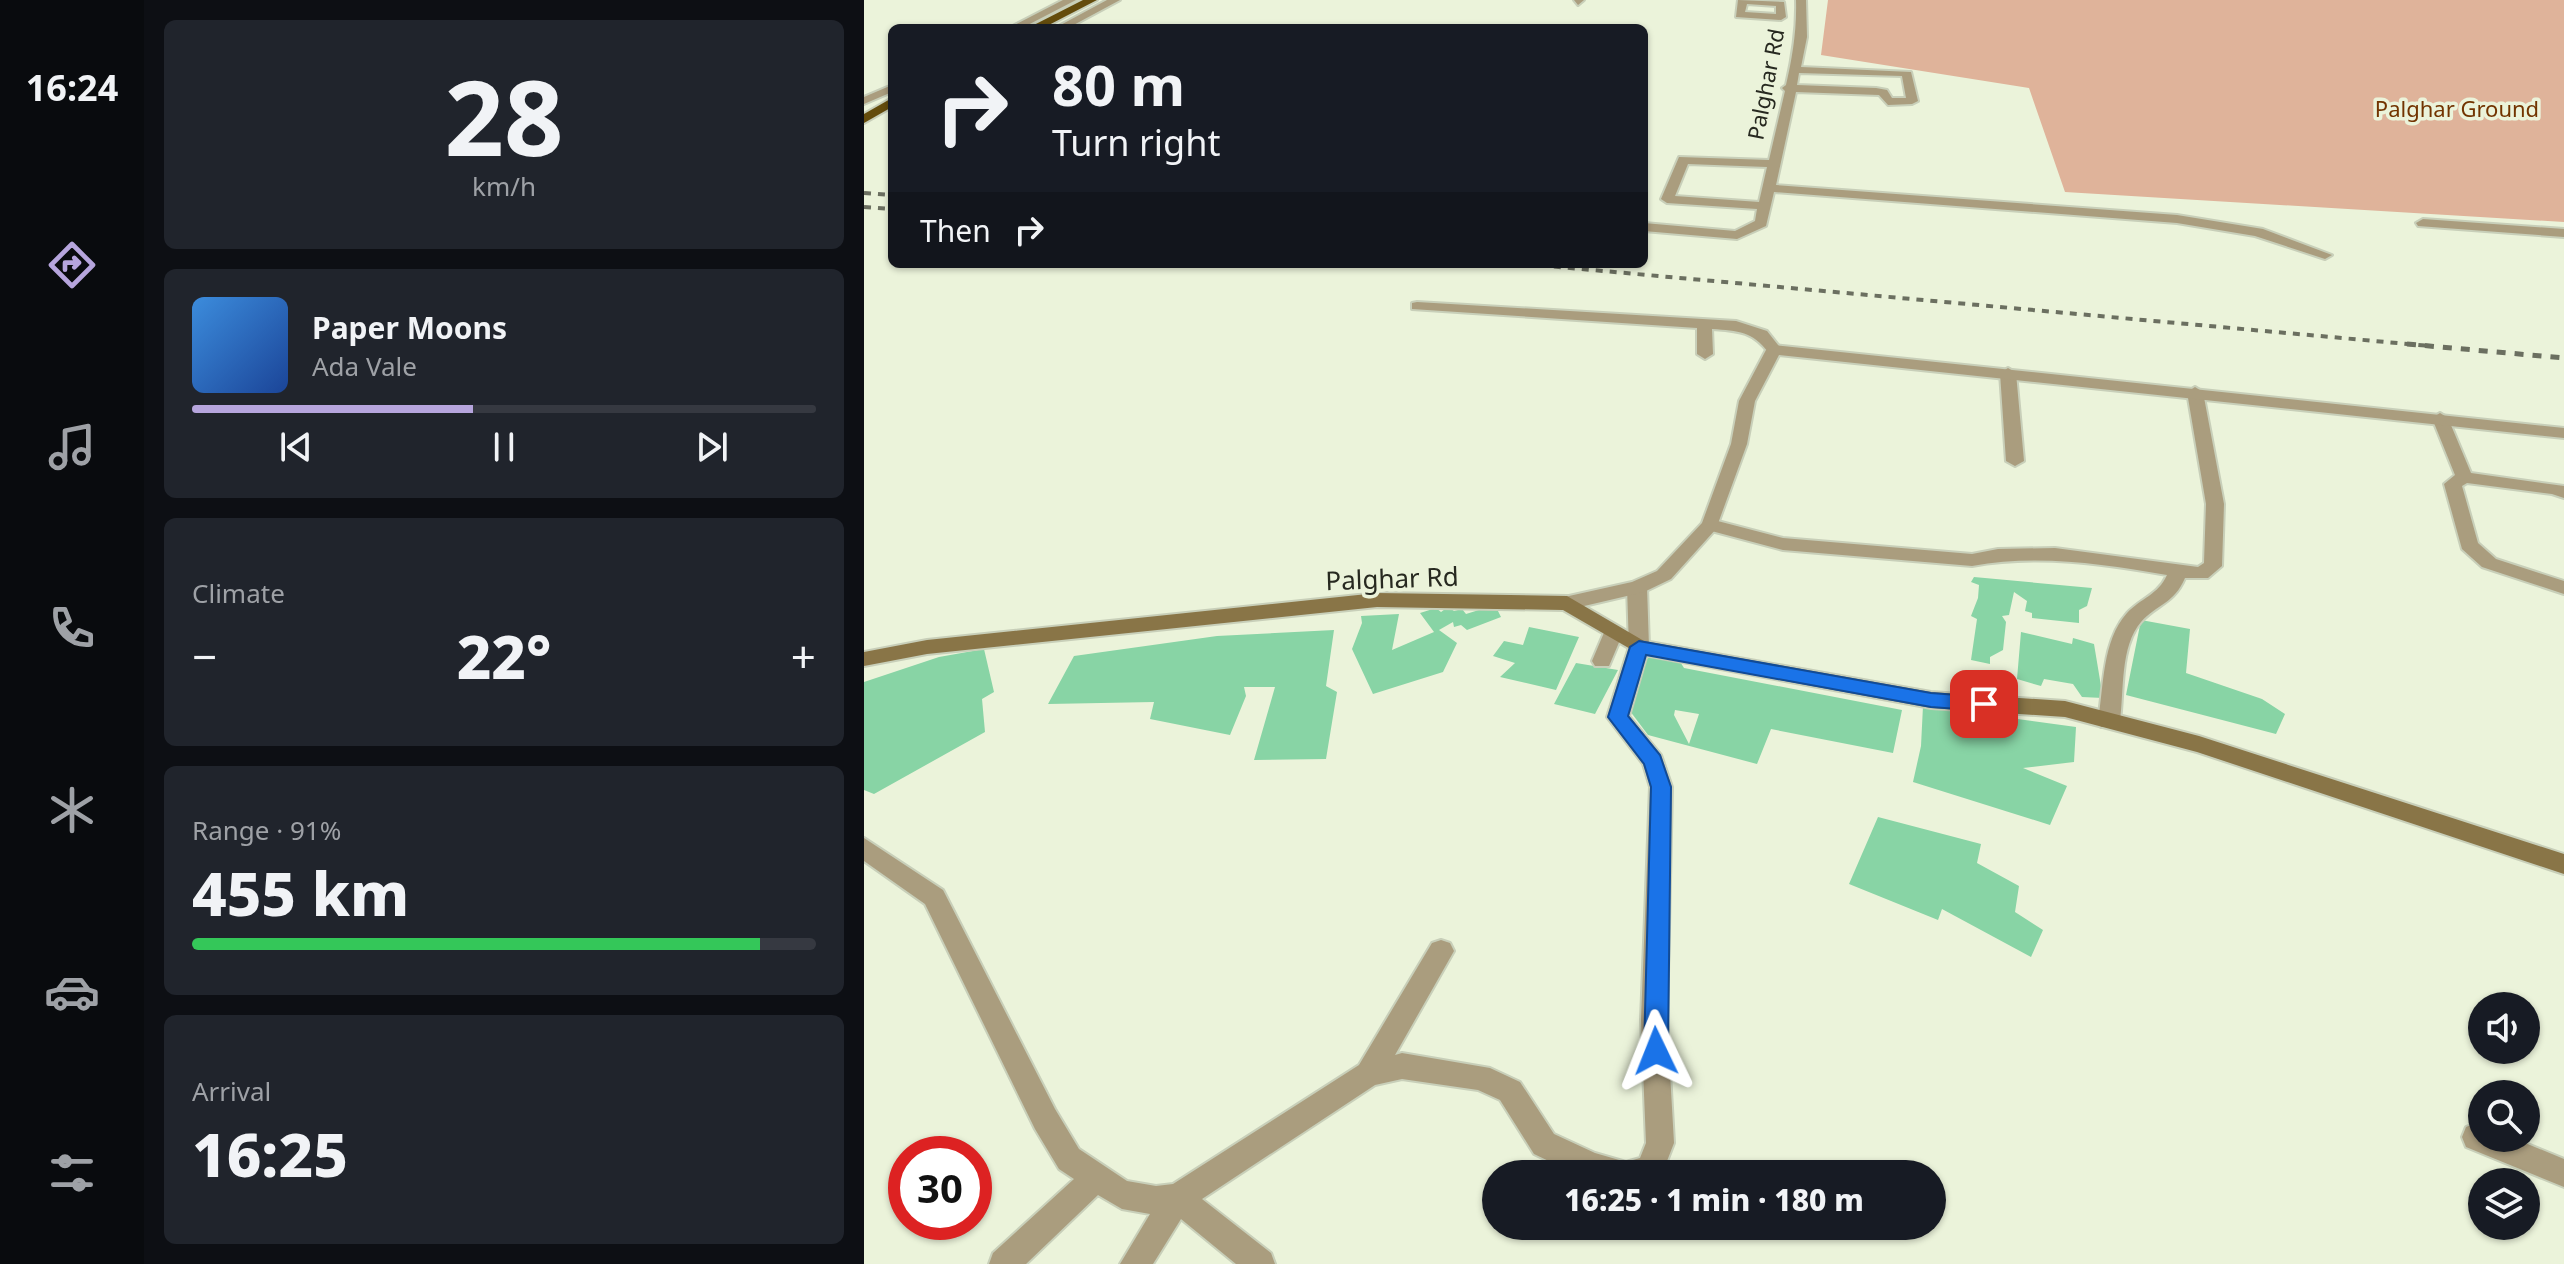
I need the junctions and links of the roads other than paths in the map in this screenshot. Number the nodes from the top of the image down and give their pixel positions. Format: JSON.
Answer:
{"nodes":[{"id":1,"x":1071,"y":0,"type":"edge"},
{"id":2,"x":1092,"y":0,"type":"edge"},
{"id":3,"x":1115,"y":0,"type":"edge"},
{"id":4,"x":1790,"y":0,"type":"edge"},
{"id":5,"x":1801,"y":0,"type":"edge"},
{"id":6,"x":1022,"y":24,"type":"edge"},
{"id":7,"x":1042,"y":24,"type":"edge"},
{"id":8,"x":1068,"y":24,"type":"edge"},
{"id":9,"x":1792,"y":70,"type":"junction"},
{"id":10,"x":1788,"y":88,"type":"junction"},
{"id":11,"x":888,"y":90,"type":"edge"},
{"id":12,"x":864,"y":101,"type":"edge"},
{"id":13,"x":888,"y":104,"type":"edge"},
{"id":14,"x":864,"y":119,"type":"edge"},
{"id":15,"x":1773,"y":164,"type":"junction"},
{"id":16,"x":1768,"y":188,"type":"junction"},
{"id":17,"x":1764,"y":206,"type":"junction"},
{"id":18,"x":2423,"y":223,"type":"dead end"},
{"id":19,"x":1648,"y":227,"type":"edge"},
{"id":20,"x":2564,"y":233,"type":"edge"},
{"id":21,"x":2325,"y":255,"type":"dead end"},
{"id":22,"x":1417,"y":306,"type":"dead end"},
{"id":23,"x":1704,"y":324,"type":"junction"},
{"id":24,"x":1774,"y":350,"type":"junction"},
{"id":25,"x":1705,"y":354,"type":"dead end"},
{"id":26,"x":2008,"y":373,"type":"junction"},
{"id":27,"x":2195,"y":392,"type":"junction"},
{"id":28,"x":2440,"y":418,"type":"junction"},
{"id":29,"x":2564,"y":433,"type":"edge"},
{"id":30,"x":2015,"y":461,"type":"dead end"},
{"id":31,"x":2464,"y":477,"type":"junction"},
{"id":32,"x":2564,"y":493,"type":"edge"},
{"id":33,"x":1710,"y":525,"type":"junction"},
{"id":34,"x":2179,"y":570,"type":"junction"},
{"id":35,"x":1637,"y":587,"type":"junction"},
{"id":36,"x":2564,"y":588,"type":"edge"},
{"id":37,"x":1567,"y":603,"type":"junction"},
{"id":38,"x":1613,"y":633,"type":"junction"},
{"id":39,"x":1639,"y":647,"type":"junction"},
{"id":40,"x":864,"y":659,"type":"edge"},
{"id":41,"x":1602,"y":661,"type":"dead end"},
{"id":42,"x":2109,"y":721,"type":"junction"},
{"id":43,"x":864,"y":848,"type":"edge"},
{"id":44,"x":2564,"y":864,"type":"edge"},
{"id":45,"x":1441,"y":951,"type":"dead end"},
{"id":46,"x":1369,"y":1074,"type":"junction"},
{"id":47,"x":2513,"y":1152,"type":"edge"},
{"id":48,"x":1578,"y":1160,"type":"edge"},
{"id":49,"x":1653,"y":1160,"type":"edge"},
{"id":50,"x":2564,"y":1173,"type":"edge"},
{"id":51,"x":1097,"y":1177,"type":"junction"},
{"id":52,"x":1178,"y":1198,"type":"junction"},
{"id":53,"x":1004,"y":1264,"type":"edge"},
{"id":54,"x":1135,"y":1264,"type":"edge"},
{"id":55,"x":1260,"y":1264,"type":"edge"}],
"edges":[{"from":1,"to":6,"type":"street"},
{"from":2,"to":7,"type":"highway"},
{"from":3,"to":8,"type":"street"},
{"from":4,"to":5,"type":"street"},
{"from":5,"to":9,"type":"street","name":"Palghar Rd"},
{"from":9,"to":10,"type":"street","name":"Palghar Rd"},
{"from":9,"to":10,"type":"street"},
{"from":10,"to":15,"type":"street","name":"Palghar Rd"},
{"from":11,"to":12,"type":"street"},
{"from":13,"to":14,"type":"highway"},
{"from":15,"to":16,"type":"street","name":"Palghar Rd"},
{"from":15,"to":17,"type":"street"},
{"from":16,"to":17,"type":"street","name":"Palghar Rd"},
{"from":16,"to":21,"type":"street"},
{"from":17,"to":19,"type":"street","name":"Palghar Rd"},
{"from":18,"to":20,"type":"street"},
{"from":22,"to":23,"type":"street"},
{"from":23,"to":24,"type":"street"},
{"from":23,"to":25,"type":"street"},
{"from":24,"to":26,"type":"street"},
{"from":24,"to":33,"type":"street","name":"Palghar Rd"},
{"from":26,"to":27,"type":"street"},
{"from":26,"to":30,"type":"street"},
{"from":27,"to":28,"type":"street"},
{"from":27,"to":34,"type":"street"},
{"from":28,"to":29,"type":"street"},
{"from":28,"to":31,"type":"street"},
{"from":31,"to":32,"type":"street"},
{"from":31,"to":36,"type":"street"},
{"from":33,"to":34,"type":"street"},
{"from":33,"to":35,"type":"street","name":"Palghar Rd"},
{"from":34,"to":42,"type":"street"},
{"from":35,"to":37,"type":"street","name":"Palghar Rd"},
{"from":35,"to":39,"type":"street"},
{"from":37,"to":38,"type":"main road"},
{"from":37,"to":40,"type":"main road","name":"Palghar Rd"},
{"from":38,"to":39,"type":"main road"},
{"from":38,"to":41,"type":"street"},
{"from":39,"to":42,"type":"main road"},
{"from":39,"to":49,"type":"street"},
{"from":42,"to":44,"type":"main road"},
{"from":43,"to":51,"type":"street"},
{"from":45,"to":46,"type":"street"},
{"from":46,"to":48,"type":"street"},
{"from":46,"to":52,"type":"street"},
{"from":47,"to":50,"type":"street"},
{"from":51,"to":52,"type":"street"},
{"from":51,"to":53,"type":"street"},
{"from":52,"to":54,"type":"street"},
{"from":52,"to":55,"type":"street"}]}
